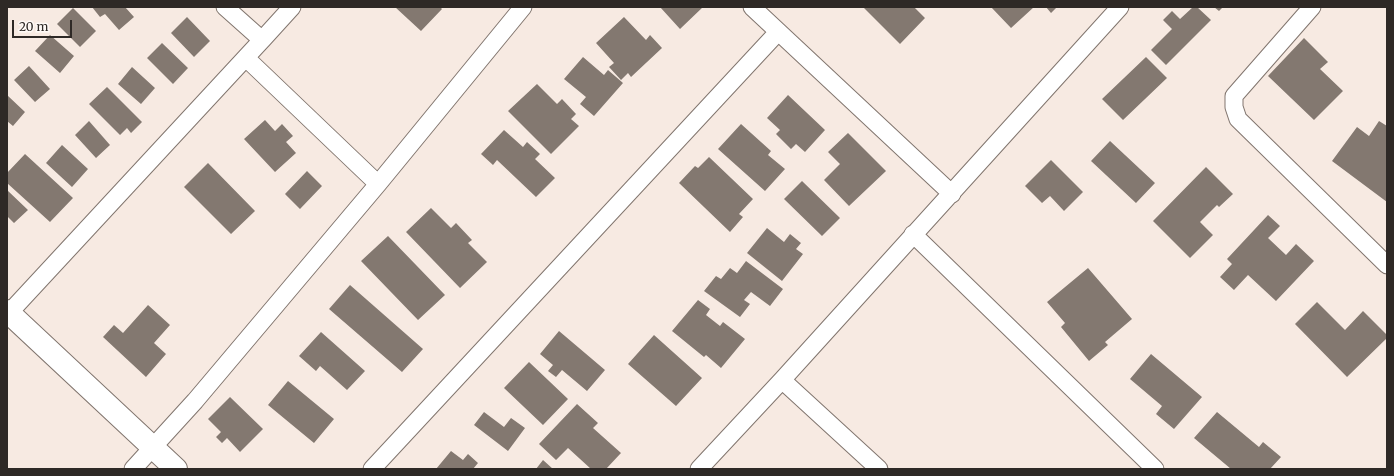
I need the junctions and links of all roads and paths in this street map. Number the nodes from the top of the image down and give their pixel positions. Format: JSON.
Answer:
{"nodes":[{"id":1,"x":225,"y":7,"type":"edge"},
{"id":2,"x":292,"y":7,"type":"edge"},
{"id":3,"x":523,"y":7,"type":"edge"},
{"id":4,"x":752,"y":7,"type":"edge"},
{"id":5,"x":1120,"y":7,"type":"edge"},
{"id":6,"x":1312,"y":7,"type":"edge"},
{"id":7,"x":778,"y":32,"type":"junction"},
{"id":8,"x":262,"y":40,"type":"junction"},
{"id":9,"x":246,"y":58,"type":"junction"},
{"id":10,"x":378,"y":184,"type":"junction"},
{"id":11,"x":952,"y":194,"type":"junction"},
{"id":12,"x":913,"y":234,"type":"junction"},
{"id":13,"x":1387,"y":265,"type":"edge"},
{"id":14,"x":8,"y":312,"type":"edge"},
{"id":15,"x":782,"y":380,"type":"junction"},
{"id":16,"x":153,"y":448,"type":"junction"},
{"id":17,"x":133,"y":469,"type":"edge"},
{"id":18,"x":176,"y":469,"type":"edge"},
{"id":19,"x":372,"y":469,"type":"edge"},
{"id":20,"x":699,"y":469,"type":"edge"},
{"id":21,"x":879,"y":469,"type":"edge"},
{"id":22,"x":1155,"y":469,"type":"edge"}],
"edges":[{"from":1,"to":8,"type":"street"},
{"from":2,"to":8,"type":"street"},
{"from":3,"to":10,"type":"street"},
{"from":4,"to":7,"type":"street"},
{"from":5,"to":11,"type":"street"},
{"from":6,"to":13,"type":"street"},
{"from":7,"to":11,"type":"street"},
{"from":7,"to":19,"type":"street"},
{"from":8,"to":9,"type":"street"},
{"from":9,"to":10,"type":"street"},
{"from":9,"to":14,"type":"street"},
{"from":10,"to":16,"type":"street"},
{"from":11,"to":12,"type":"street"},
{"from":12,"to":15,"type":"street"},
{"from":12,"to":22,"type":"street"},
{"from":14,"to":16,"type":"street"},
{"from":15,"to":20,"type":"street"},
{"from":15,"to":21,"type":"street"},
{"from":16,"to":17,"type":"street"},
{"from":16,"to":18,"type":"street"}]}
